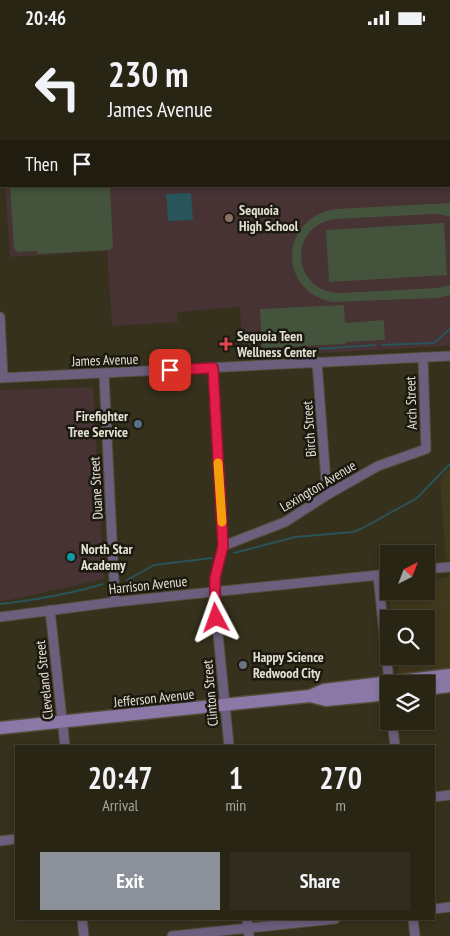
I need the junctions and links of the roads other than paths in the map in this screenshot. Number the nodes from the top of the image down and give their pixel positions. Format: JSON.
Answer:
{"nodes":[{"id":1,"x":0,"y":317,"type":"edge"},
{"id":2,"x":450,"y":356,"type":"edge"},
{"id":3,"x":423,"y":357,"type":"junction"},
{"id":4,"x":317,"y":362,"type":"junction"},
{"id":5,"x":213,"y":368,"type":"junction"},
{"id":6,"x":104,"y":374,"type":"junction"},
{"id":7,"x":2,"y":378,"type":"edge"},
{"id":8,"x":426,"y":449,"type":"joint"},
{"id":9,"x":328,"y":495,"type":"junction"},
{"id":10,"x":223,"y":546,"type":"junction"},
{"id":11,"x":450,"y":567,"type":"edge"},
{"id":12,"x":435,"y":568,"type":"edge"},
{"id":13,"x":378,"y":575,"type":"joint"},
{"id":14,"x":215,"y":591,"type":"junction"},
{"id":15,"x":116,"y":602,"type":"junction"},
{"id":16,"x":50,"y":610,"type":"junction"},
{"id":17,"x":0,"y":617,"type":"edge"},
{"id":18,"x":389,"y":675,"type":"edge"},
{"id":19,"x":450,"y":675,"type":"edge"},
{"id":20,"x":435,"y":678,"type":"edge"},
{"id":21,"x":380,"y":686,"type":"edge"},
{"id":22,"x":450,"y":686,"type":"edge"},
{"id":23,"x":435,"y":688,"type":"edge"},
{"id":24,"x":380,"y":690,"type":"edge"},
{"id":25,"x":310,"y":696,"type":"junction"},
{"id":26,"x":225,"y":706,"type":"junction"},
{"id":27,"x":62,"y":722,"type":"junction"},
{"id":28,"x":0,"y":728,"type":"edge"},
{"id":29,"x":393,"y":730,"type":"edge"},
{"id":30,"x":65,"y":745,"type":"edge"},
{"id":31,"x":229,"y":745,"type":"edge"},
{"id":32,"x":394,"y":745,"type":"edge"},
{"id":33,"x":450,"y":795,"type":"edge"},
{"id":34,"x":435,"y":797,"type":"edge"},
{"id":35,"x":15,"y":839,"type":"edge"},
{"id":36,"x":0,"y":841,"type":"edge"},
{"id":37,"x":450,"y":907,"type":"edge"},
{"id":38,"x":435,"y":909,"type":"edge"},
{"id":39,"x":82,"y":920,"type":"edge"},
{"id":40,"x":325,"y":920,"type":"edge"},
{"id":41,"x":413,"y":920,"type":"edge"},
{"id":42,"x":248,"y":928,"type":"edge"},
{"id":43,"x":84,"y":936,"type":"edge"},
{"id":44,"x":172,"y":936,"type":"edge"},
{"id":45,"x":414,"y":936,"type":"edge"}],
"edges":[{"from":1,"to":7,"type":"street"},
{"from":2,"to":3,"type":"street","name":"James Avenue"},
{"from":3,"to":4,"type":"street","name":"James Avenue"},
{"from":3,"to":8,"type":"street","name":"Arch Street"},
{"from":4,"to":5,"type":"street","name":"James Avenue"},
{"from":4,"to":9,"type":"street","name":"Birch Street"},
{"from":5,"to":6,"type":"street","name":"James Avenue"},
{"from":5,"to":10,"type":"street","name":"Clinton Street"},
{"from":6,"to":7,"type":"street","name":"James Avenue"},
{"from":6,"to":15,"type":"street","name":"Duane Street"},
{"from":8,"to":9,"type":"street","name":"Lexington Avenue"},
{"from":9,"to":10,"type":"street","name":"Lexington Avenue"},
{"from":10,"to":14,"type":"street","name":"Clinton Street"},
{"from":11,"to":12,"type":"street"},
{"from":13,"to":14,"type":"street","name":"Harrison Avenue"},
{"from":13,"to":18,"type":"street"},
{"from":14,"to":15,"type":"street","name":"Harrison Avenue"},
{"from":14,"to":26,"type":"street","name":"Clinton Street"},
{"from":15,"to":16,"type":"street","name":"Harrison Avenue"},
{"from":16,"to":17,"type":"street","name":"Harrison Avenue"},
{"from":16,"to":27,"type":"street","name":"Cleveland Street"},
{"from":19,"to":20,"type":"main road","name":"Jefferson Avenue"},
{"from":21,"to":25,"type":"main road","name":"Jefferson Avenue"},
{"from":22,"to":23,"type":"main road"},
{"from":24,"to":25,"type":"main road","name":"Jefferson Avenue"},
{"from":25,"to":26,"type":"main road","name":"Jefferson Avenue"},
{"from":26,"to":27,"type":"main road","name":"Jefferson Avenue"},
{"from":26,"to":31,"type":"street","name":"Clinton Street"},
{"from":27,"to":28,"type":"main road","name":"Jefferson Avenue"},
{"from":27,"to":30,"type":"street","name":"Cleveland Street"},
{"from":29,"to":32,"type":"street"},
{"from":33,"to":34,"type":"street"},
{"from":35,"to":36,"type":"street"},
{"from":37,"to":38,"type":"street"},
{"from":39,"to":43,"type":"street"},
{"from":40,"to":42,"type":"street"},
{"from":41,"to":45,"type":"street"},
{"from":42,"to":44,"type":"street"}]}
